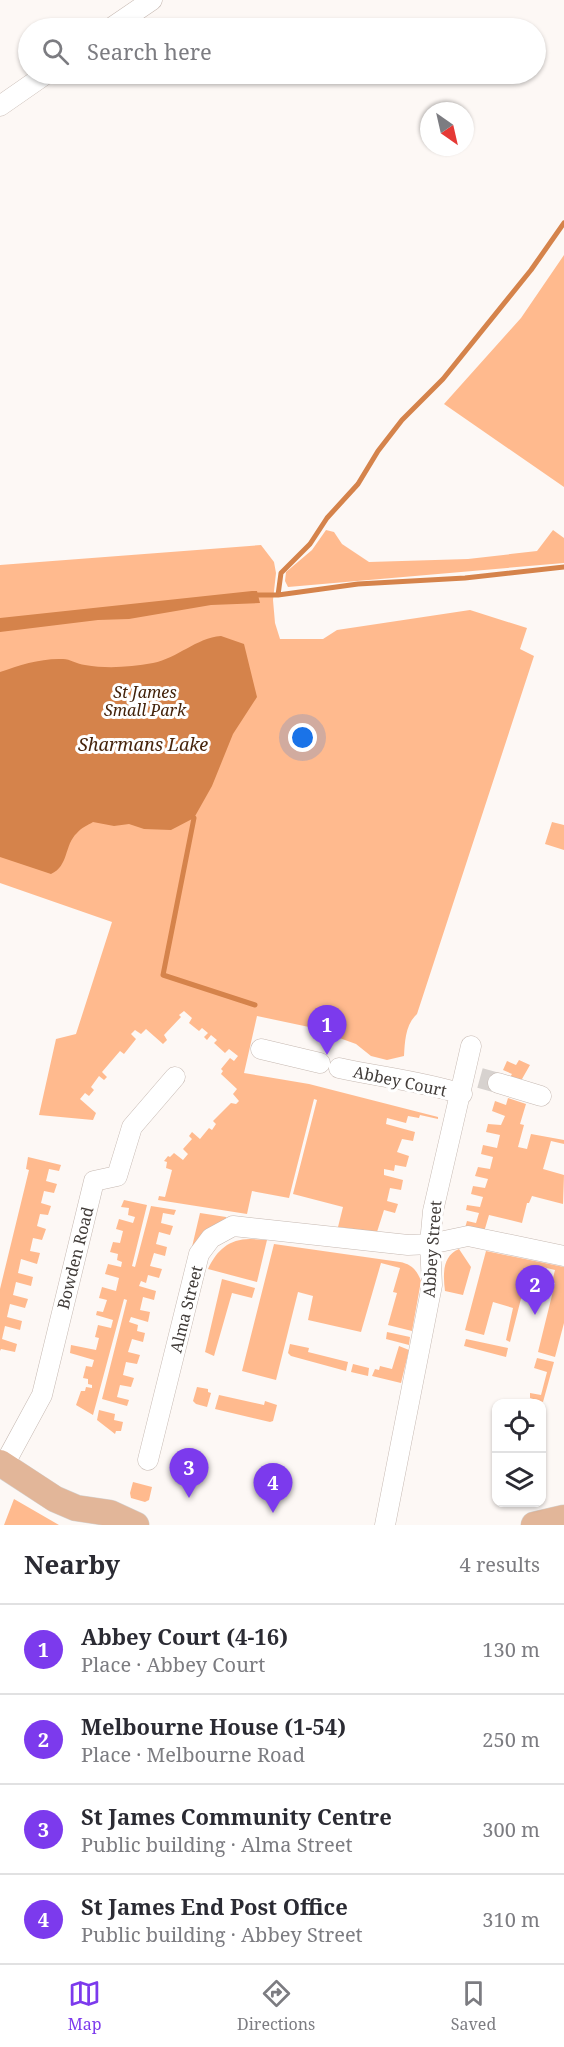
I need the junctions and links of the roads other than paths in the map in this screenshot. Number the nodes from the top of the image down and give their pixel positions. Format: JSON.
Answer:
{"nodes":[{"id":1,"x":152,"y":0,"type":"edge"},
{"id":2,"x":126,"y":18,"type":"edge"},
{"id":3,"x":32,"y":84,"type":"edge"},
{"id":4,"x":0,"y":106,"type":"edge"},
{"id":5,"x":471,"y":1046,"type":"dead end"},
{"id":6,"x":261,"y":1049,"type":"dead end"},
{"id":7,"x":175,"y":1077,"type":"dead end"},
{"id":8,"x":482,"y":1078,"type":"junction"},
{"id":9,"x":462,"y":1094,"type":"junction"},
{"id":10,"x":541,"y":1096,"type":"dead end"},
{"id":11,"x":430,"y":1244,"type":"junction"},
{"id":12,"x":564,"y":1256,"type":"edge"},
{"id":13,"x":148,"y":1460,"type":"dead end"},
{"id":14,"x":2,"y":1464,"type":"edge"},
{"id":15,"x":85,"y":1516,"type":"edge"},
{"id":16,"x":564,"y":1518,"type":"edge"},
{"id":17,"x":136,"y":1525,"type":"edge"},
{"id":18,"x":385,"y":1525,"type":"edge"},
{"id":19,"x":534,"y":1525,"type":"edge"}],
"edges":[{"from":1,"to":2,"type":"street"},
{"from":3,"to":4,"type":"street"},
{"from":5,"to":8,"type":"street","name":"Abbey Street"},
{"from":6,"to":9,"type":"street","name":"Abbey Court"},
{"from":7,"to":14,"type":"street","name":"Bowden Road"},
{"from":8,"to":9,"type":"street","name":"Abbey Street"},
{"from":8,"to":10,"type":"street"},
{"from":9,"to":11,"type":"street","name":"Abbey Street"},
{"from":11,"to":12,"type":"street","name":"Alma Street"},
{"from":11,"to":13,"type":"street","name":"Alma Street"},
{"from":11,"to":18,"type":"street","name":"Abbey Street"},
{"from":14,"to":15,"type":"main road"},
{"from":15,"to":17,"type":"main road"},
{"from":16,"to":19,"type":"main road"}]}
